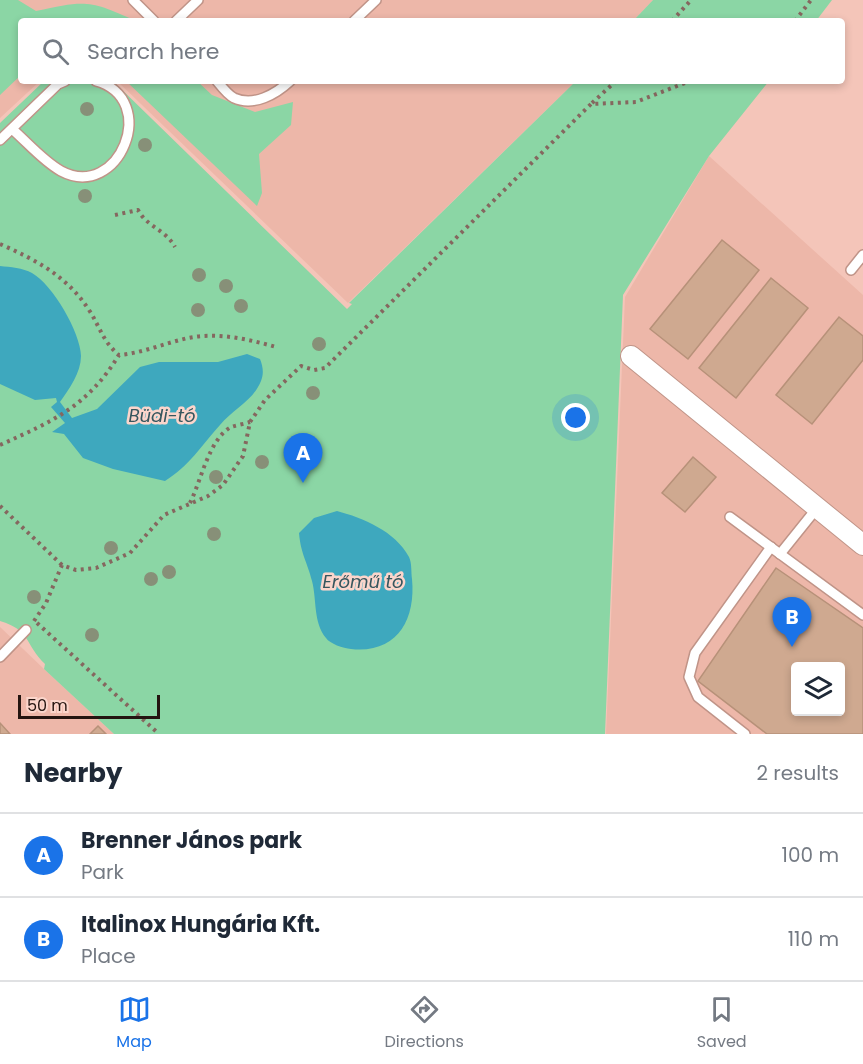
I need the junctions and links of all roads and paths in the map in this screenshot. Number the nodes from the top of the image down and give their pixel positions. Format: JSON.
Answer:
{"nodes":[{"id":1,"x":132,"y":0,"type":"edge"},
{"id":2,"x":198,"y":0,"type":"edge"},
{"id":3,"x":376,"y":0,"type":"edge"},
{"id":4,"x":691,"y":0,"type":"edge"},
{"id":5,"x":811,"y":0,"type":"edge"},
{"id":6,"x":151,"y":18,"type":"edge"},
{"id":7,"x":179,"y":18,"type":"edge"},
{"id":8,"x":357,"y":18,"type":"edge"},
{"id":9,"x":675,"y":18,"type":"edge"},
{"id":10,"x":797,"y":18,"type":"edge"},
{"id":11,"x":58,"y":84,"type":"edge"},
{"id":12,"x":101,"y":84,"type":"edge"},
{"id":13,"x":220,"y":84,"type":"edge"},
{"id":14,"x":287,"y":84,"type":"edge"},
{"id":15,"x":613,"y":84,"type":"edge"},
{"id":16,"x":682,"y":84,"type":"edge"},
{"id":17,"x":591,"y":104,"type":"junction"},
{"id":18,"x":12,"y":129,"type":"junction"},
{"id":19,"x":0,"y":140,"type":"edge"},
{"id":20,"x":115,"y":215,"type":"dead end"},
{"id":21,"x":0,"y":244,"type":"edge"},
{"id":22,"x":175,"y":247,"type":"dead end"},
{"id":23,"x":863,"y":255,"type":"edge"},
{"id":24,"x":851,"y":270,"type":"dead end"},
{"id":25,"x":276,"y":347,"type":"dead end"},
{"id":26,"x":119,"y":355,"type":"junction"},
{"id":27,"x":631,"y":356,"type":"dead end"},
{"id":28,"x":250,"y":422,"type":"junction"},
{"id":29,"x":0,"y":445,"type":"edge"},
{"id":30,"x":190,"y":503,"type":"junction"},
{"id":31,"x":0,"y":506,"type":"edge"},
{"id":32,"x":817,"y":508,"type":"junction"},
{"id":33,"x":730,"y":517,"type":"dead end"},
{"id":34,"x":863,"y":545,"type":"edge"},
{"id":35,"x":771,"y":548,"type":"junction"},
{"id":36,"x":780,"y":554,"type":"junction"},
{"id":37,"x":62,"y":565,"type":"junction"},
{"id":38,"x":863,"y":615,"type":"edge"},
{"id":39,"x":35,"y":621,"type":"junction"},
{"id":40,"x":26,"y":630,"type":"joint"},
{"id":41,"x":0,"y":657,"type":"edge"},
{"id":42,"x":159,"y":734,"type":"edge"},
{"id":43,"x":745,"y":734,"type":"edge"}],
"edges":[{"from":1,"to":6,"type":"lane"},
{"from":2,"to":7,"type":"lane"},
{"from":3,"to":8,"type":"lane"},
{"from":4,"to":9,"type":"path"},
{"from":5,"to":10,"type":"path"},
{"from":11,"to":18,"type":"lane"},
{"from":12,"to":18,"type":"lane"},
{"from":13,"to":14,"type":"lane"},
{"from":15,"to":17,"type":"path"},
{"from":16,"to":17,"type":"path"},
{"from":17,"to":28,"type":"path"},
{"from":18,"to":19,"type":"lane"},
{"from":20,"to":22,"type":"path"},
{"from":21,"to":26,"type":"path"},
{"from":23,"to":24,"type":"lane"},
{"from":25,"to":26,"type":"path"},
{"from":26,"to":29,"type":"path"},
{"from":27,"to":32,"type":"street"},
{"from":28,"to":30,"type":"path"},
{"from":28,"to":30,"type":"path"},
{"from":30,"to":37,"type":"path"},
{"from":31,"to":37,"type":"path"},
{"from":32,"to":34,"type":"street"},
{"from":32,"to":36,"type":"lane"},
{"from":33,"to":35,"type":"lane"},
{"from":35,"to":36,"type":"lane"},
{"from":35,"to":43,"type":"lane"},
{"from":36,"to":38,"type":"lane"},
{"from":37,"to":39,"type":"path"},
{"from":39,"to":40,"type":"path"},
{"from":39,"to":42,"type":"path"},
{"from":40,"to":41,"type":"lane"}]}
